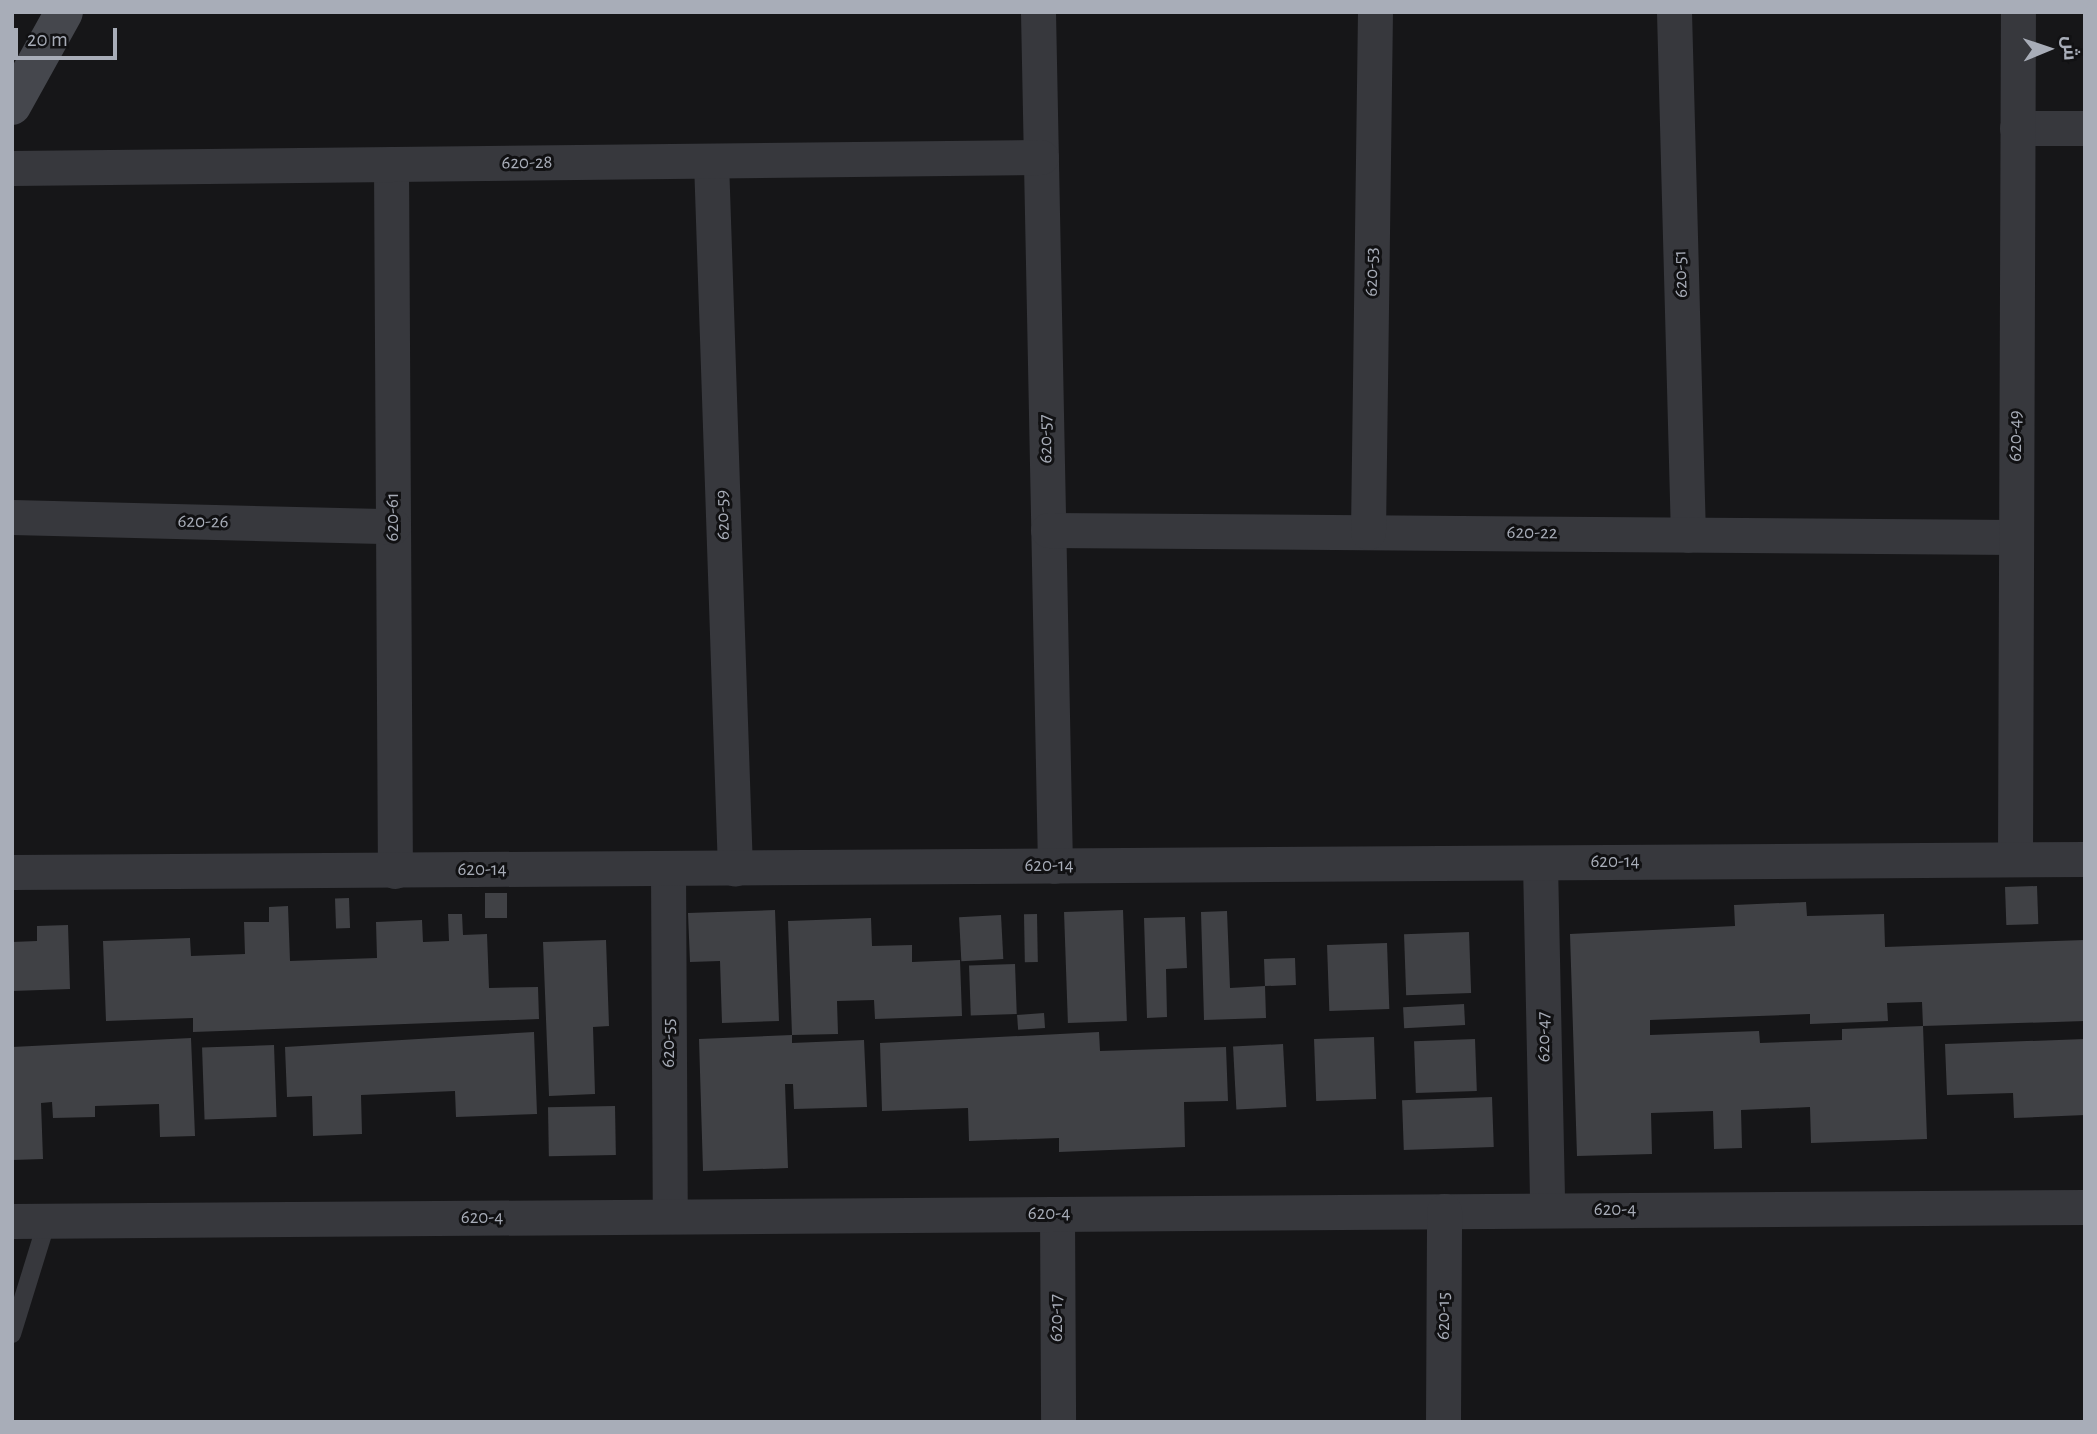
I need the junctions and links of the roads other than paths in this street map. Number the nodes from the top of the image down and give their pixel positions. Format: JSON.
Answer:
{"nodes":[{"id":1,"x":64,"y":12,"type":"edge"},
{"id":2,"x":1038,"y":12,"type":"edge"},
{"id":3,"x":1375,"y":12,"type":"edge"},
{"id":4,"x":1674,"y":12,"type":"edge"},
{"id":5,"x":2018,"y":12,"type":"edge"},
{"id":6,"x":12,"y":106,"type":"edge"},
{"id":7,"x":2017,"y":128,"type":"junction"},
{"id":8,"x":2085,"y":128,"type":"edge"},
{"id":9,"x":1041,"y":157,"type":"junction"},
{"id":10,"x":711,"y":161,"type":"junction"},
{"id":11,"x":391,"y":164,"type":"junction"},
{"id":12,"x":12,"y":168,"type":"edge"},
{"id":13,"x":12,"y":517,"type":"edge"},
{"id":14,"x":393,"y":526,"type":"junction"},
{"id":15,"x":1048,"y":530,"type":"junction"},
{"id":16,"x":1368,"y":532,"type":"junction"},
{"id":17,"x":1688,"y":535,"type":"junction"},
{"id":18,"x":2015,"y":537,"type":"junction"},
{"id":19,"x":2015,"y":859,"type":"junction"},
{"id":20,"x":2085,"y":859,"type":"edge"},
{"id":21,"x":1540,"y":863,"type":"junction"},
{"id":22,"x":1055,"y":866,"type":"junction"},
{"id":23,"x":668,"y":869,"type":"junction"},
{"id":24,"x":735,"y":869,"type":"junction"},
{"id":25,"x":395,"y":871,"type":"junction"},
{"id":26,"x":12,"y":872,"type":"edge"},
{"id":27,"x":2085,"y":1207,"type":"edge"},
{"id":28,"x":1547,"y":1210,"type":"junction"},
{"id":29,"x":1444,"y":1211,"type":"junction"},
{"id":30,"x":1057,"y":1214,"type":"junction"},
{"id":31,"x":670,"y":1216,"type":"junction"},
{"id":32,"x":12,"y":1221,"type":"edge"},
{"id":33,"x":47,"y":1221,"type":"junction"},
{"id":34,"x":12,"y":1334,"type":"edge"},
{"id":35,"x":1058,"y":1422,"type":"edge"},
{"id":36,"x":1443,"y":1422,"type":"edge"}],
"edges":[{"from":1,"to":6,"type":"main road"},
{"from":2,"to":9,"type":"street","name":"620-57"},
{"from":3,"to":16,"type":"street","name":"620-53"},
{"from":4,"to":17,"type":"street","name":"620-51"},
{"from":5,"to":7,"type":"street","name":"620-49"},
{"from":7,"to":8,"type":"street"},
{"from":7,"to":18,"type":"street","name":"620-49"},
{"from":9,"to":10,"type":"street","name":"620-28"},
{"from":9,"to":15,"type":"street","name":"620-57"},
{"from":10,"to":11,"type":"street","name":"620-28"},
{"from":10,"to":24,"type":"street","name":"620-59"},
{"from":11,"to":12,"type":"street","name":"620-28"},
{"from":11,"to":14,"type":"street","name":"620-61"},
{"from":13,"to":14,"type":"street","name":"620-26"},
{"from":14,"to":25,"type":"street","name":"620-61"},
{"from":15,"to":16,"type":"street","name":"620-22"},
{"from":15,"to":22,"type":"street","name":"620-57"},
{"from":16,"to":17,"type":"street","name":"620-22"},
{"from":17,"to":18,"type":"street","name":"620-22"},
{"from":18,"to":19,"type":"street","name":"620-49"},
{"from":19,"to":20,"type":"street","name":"620-14"},
{"from":19,"to":21,"type":"street","name":"620-14"},
{"from":21,"to":22,"type":"street","name":"620-14"},
{"from":21,"to":28,"type":"street","name":"620-47"},
{"from":22,"to":24,"type":"street","name":"620-14"},
{"from":23,"to":24,"type":"street","name":"620-14"},
{"from":23,"to":25,"type":"street","name":"620-14"},
{"from":23,"to":31,"type":"street","name":"620-55"},
{"from":25,"to":26,"type":"street","name":"620-14"},
{"from":27,"to":28,"type":"street","name":"620-4"},
{"from":28,"to":29,"type":"street","name":"620-4"},
{"from":29,"to":30,"type":"street","name":"620-4"},
{"from":29,"to":36,"type":"street","name":"620-15"},
{"from":30,"to":31,"type":"street","name":"620-4"},
{"from":30,"to":35,"type":"street","name":"620-17"},
{"from":31,"to":33,"type":"street","name":"620-4"},
{"from":32,"to":33,"type":"street","name":"620-4"},
{"from":33,"to":34,"type":"lane"}]}
